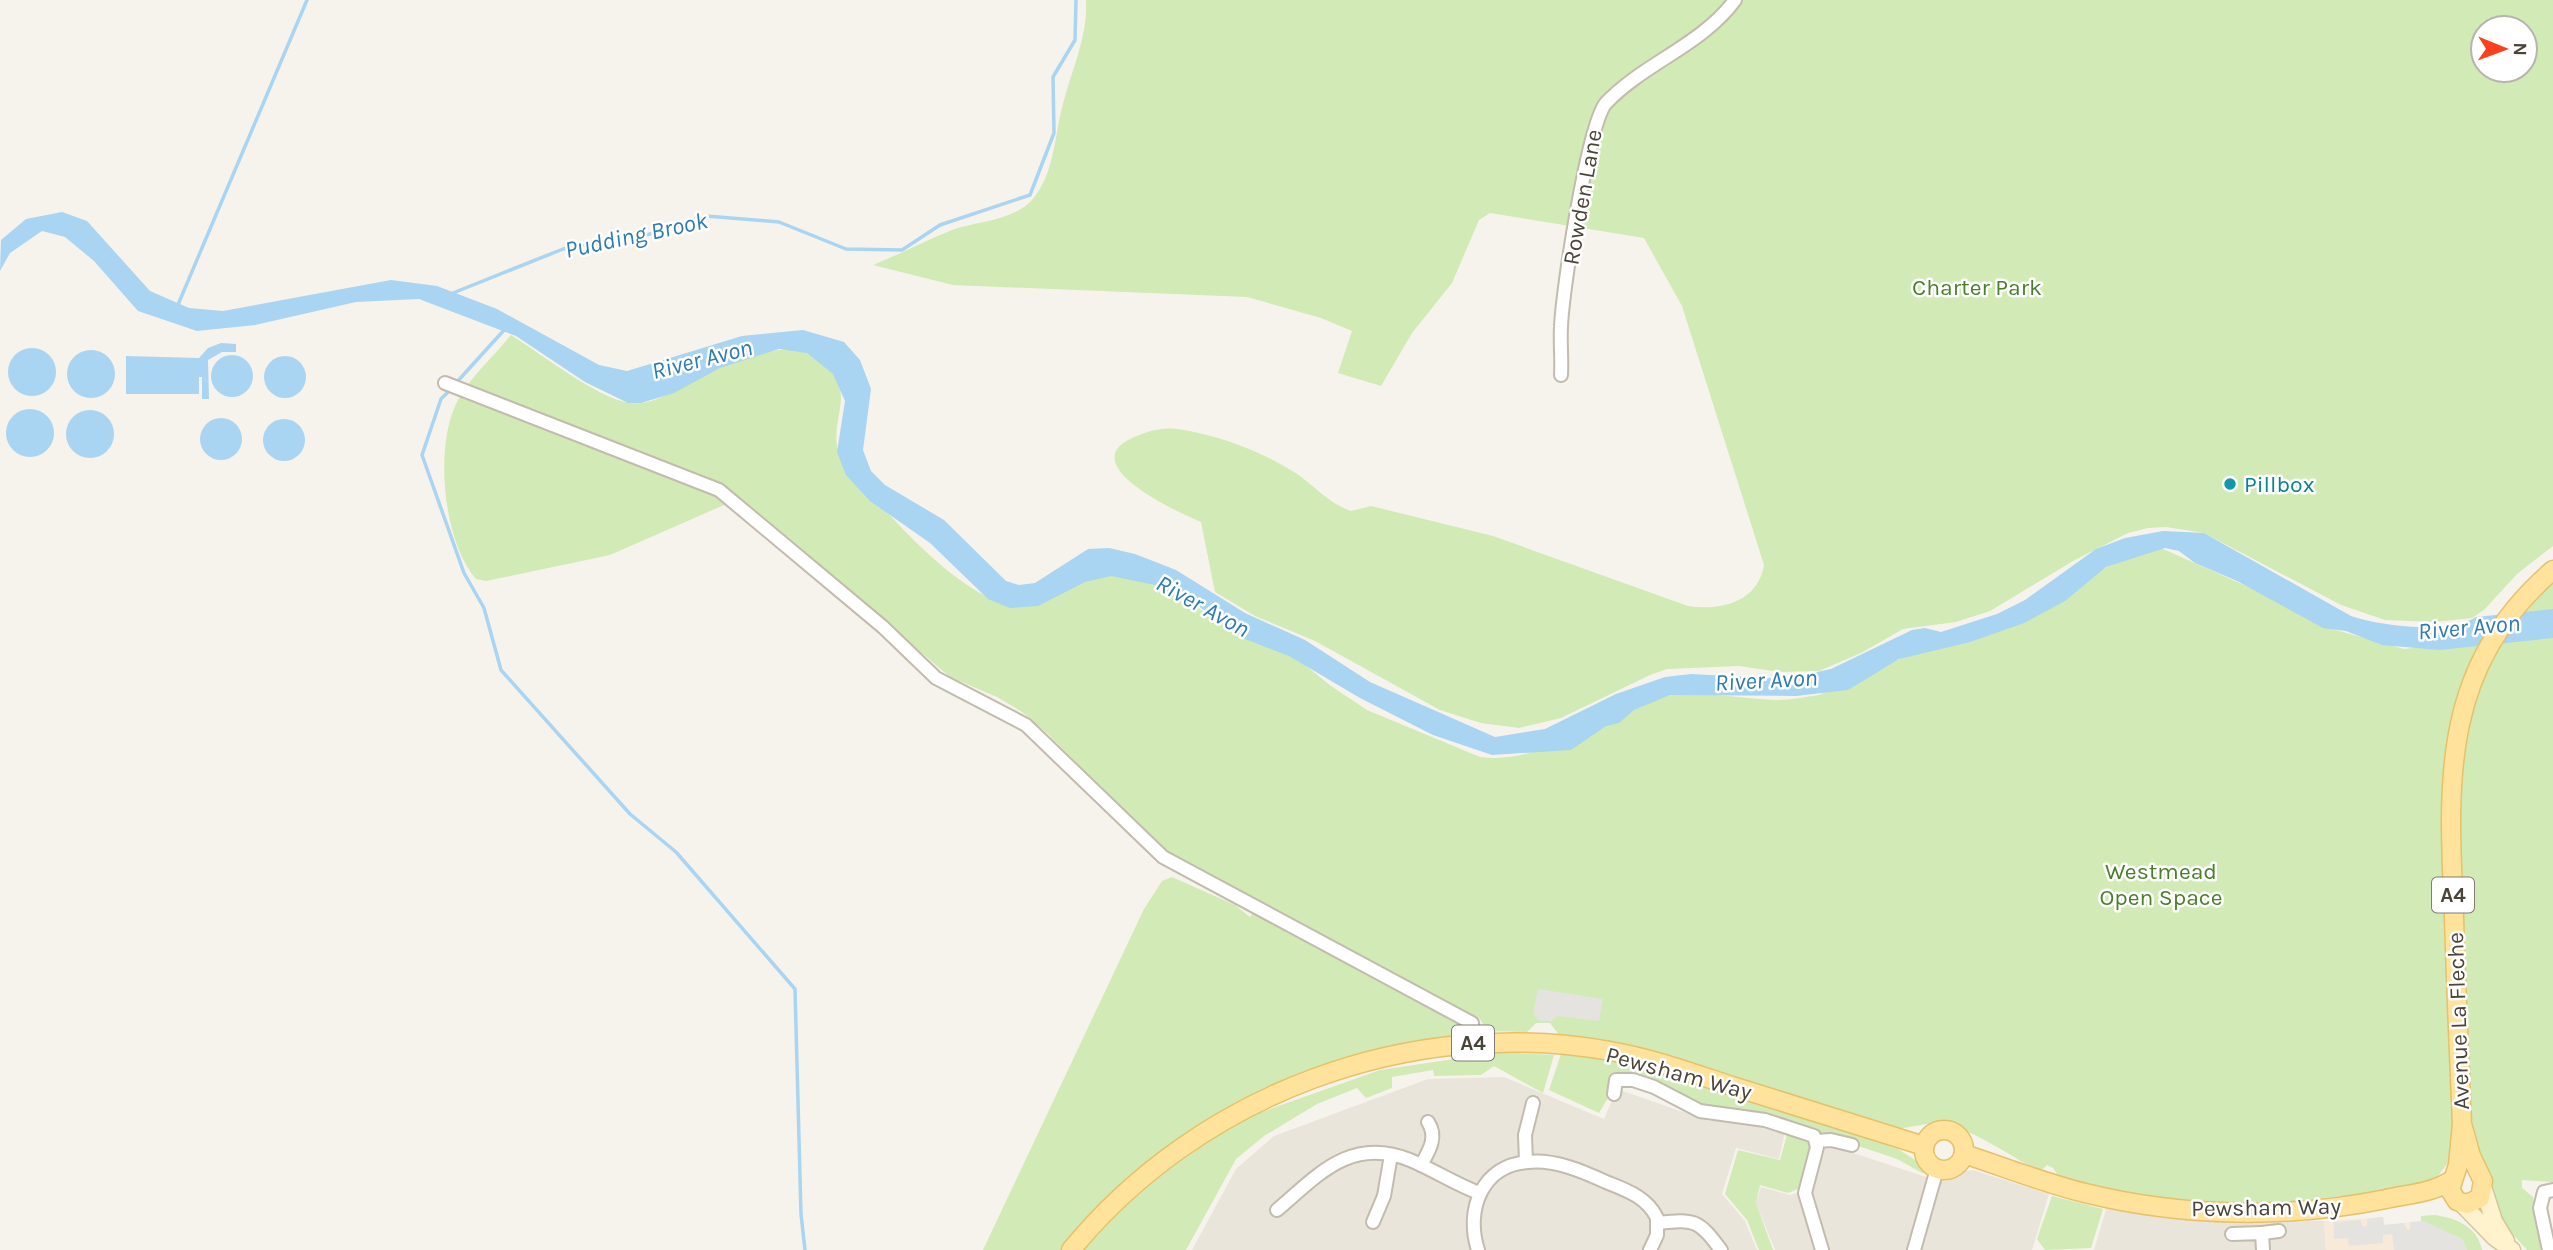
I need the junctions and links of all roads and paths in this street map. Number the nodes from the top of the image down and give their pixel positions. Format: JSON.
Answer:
{"nodes":[{"id":1,"x":1735,"y":0,"type":"edge"},
{"id":2,"x":1561,"y":375,"type":"dead end"},
{"id":3,"x":445,"y":383,"type":"dead end"},
{"id":4,"x":2553,"y":570,"type":"edge"},
{"id":5,"x":1474,"y":1043,"type":"junction"},
{"id":6,"x":1614,"y":1094,"type":"dead end"},
{"id":7,"x":1532,"y":1103,"type":"dead end"},
{"id":8,"x":1428,"y":1122,"type":"dead end"},
{"id":9,"x":2462,"y":1124,"type":"junction"},
{"id":10,"x":1817,"y":1141,"type":"junction"},
{"id":11,"x":1852,"y":1145,"type":"dead end"},
{"id":12,"x":1924,"y":1146,"type":"junction"},
{"id":13,"x":1964,"y":1154,"type":"junction"},
{"id":14,"x":1391,"y":1155,"type":"junction"},
{"id":15,"x":1527,"y":1161,"type":"junction"},
{"id":16,"x":1421,"y":1165,"type":"junction"},
{"id":17,"x":1937,"y":1169,"type":"junction"},
{"id":18,"x":2453,"y":1178,"type":"junction"},
{"id":19,"x":2482,"y":1183,"type":"junction"},
{"id":20,"x":2543,"y":1191,"type":"edge"},
{"id":21,"x":1479,"y":1193,"type":"junction"},
{"id":22,"x":2459,"y":1202,"type":"junction"},
{"id":23,"x":2366,"y":1203,"type":"junction"},
{"id":24,"x":1277,"y":1210,"type":"dead end"},
{"id":25,"x":1379,"y":1217,"type":"dead end"},
{"id":26,"x":1658,"y":1223,"type":"junction"},
{"id":27,"x":2279,"y":1231,"type":"dead end"},
{"id":28,"x":2262,"y":1233,"type":"junction"},
{"id":29,"x":2232,"y":1234,"type":"dead end"},
{"id":30,"x":1916,"y":1249,"type":"edge"},
{"id":31,"x":1071,"y":1250,"type":"edge"},
{"id":32,"x":1478,"y":1250,"type":"edge"},
{"id":33,"x":1650,"y":1250,"type":"edge"},
{"id":34,"x":1721,"y":1250,"type":"edge"},
{"id":35,"x":1822,"y":1250,"type":"edge"},
{"id":36,"x":2263,"y":1250,"type":"edge"},
{"id":37,"x":2511,"y":1250,"type":"edge"},
{"id":38,"x":2549,"y":1250,"type":"edge"}],
"edges":[{"from":1,"to":2,"type":"street","name":"Rowden Lane"},
{"from":3,"to":5,"type":"street"},
{"from":4,"to":9,"type":"main road","name":"Avenue La Fleche","number":"A4"},
{"from":5,"to":12,"type":"main road","name":"Pewsham Way","number":"A4"},
{"from":5,"to":31,"type":"main road","name":"Pewsham Way","number":"A4"},
{"from":6,"to":10,"type":"street"},
{"from":7,"to":15,"type":"street"},
{"from":8,"to":16,"type":"street"},
{"from":9,"to":18,"type":"main road","name":"Avenue La Fleche","number":"A4"},
{"from":9,"to":19,"type":"main road","name":"Avenue La Fleche","number":"A4"},
{"from":10,"to":11,"type":"street"},
{"from":10,"to":35,"type":"street"},
{"from":12,"to":13,"type":"main road"},
{"from":12,"to":17,"type":"main road"},
{"from":13,"to":17,"type":"main road"},
{"from":13,"to":23,"type":"main road","name":"Pewsham Way"},
{"from":14,"to":16,"type":"street"},
{"from":14,"to":24,"type":"street"},
{"from":14,"to":25,"type":"street"},
{"from":15,"to":21,"type":"street"},
{"from":15,"to":26,"type":"street"},
{"from":16,"to":21,"type":"street"},
{"from":17,"to":30,"type":"street"},
{"from":18,"to":19,"type":"main road"},
{"from":18,"to":22,"type":"main road","name":"Avenue La Fleche","number":"A4"},
{"from":18,"to":23,"type":"main road","name":"Pewsham Way"},
{"from":19,"to":22,"type":"main road"},
{"from":19,"to":37,"type":"street","name":"Avenue La Fleche"},
{"from":20,"to":38,"type":"street"},
{"from":21,"to":32,"type":"street"},
{"from":22,"to":23,"type":"main road","name":"Pewsham Way"},
{"from":22,"to":37,"type":"street","name":"Avenue La Fleche"},
{"from":26,"to":33,"type":"street"},
{"from":26,"to":34,"type":"street"},
{"from":27,"to":28,"type":"street"},
{"from":28,"to":29,"type":"street"},
{"from":28,"to":36,"type":"street"}]}
